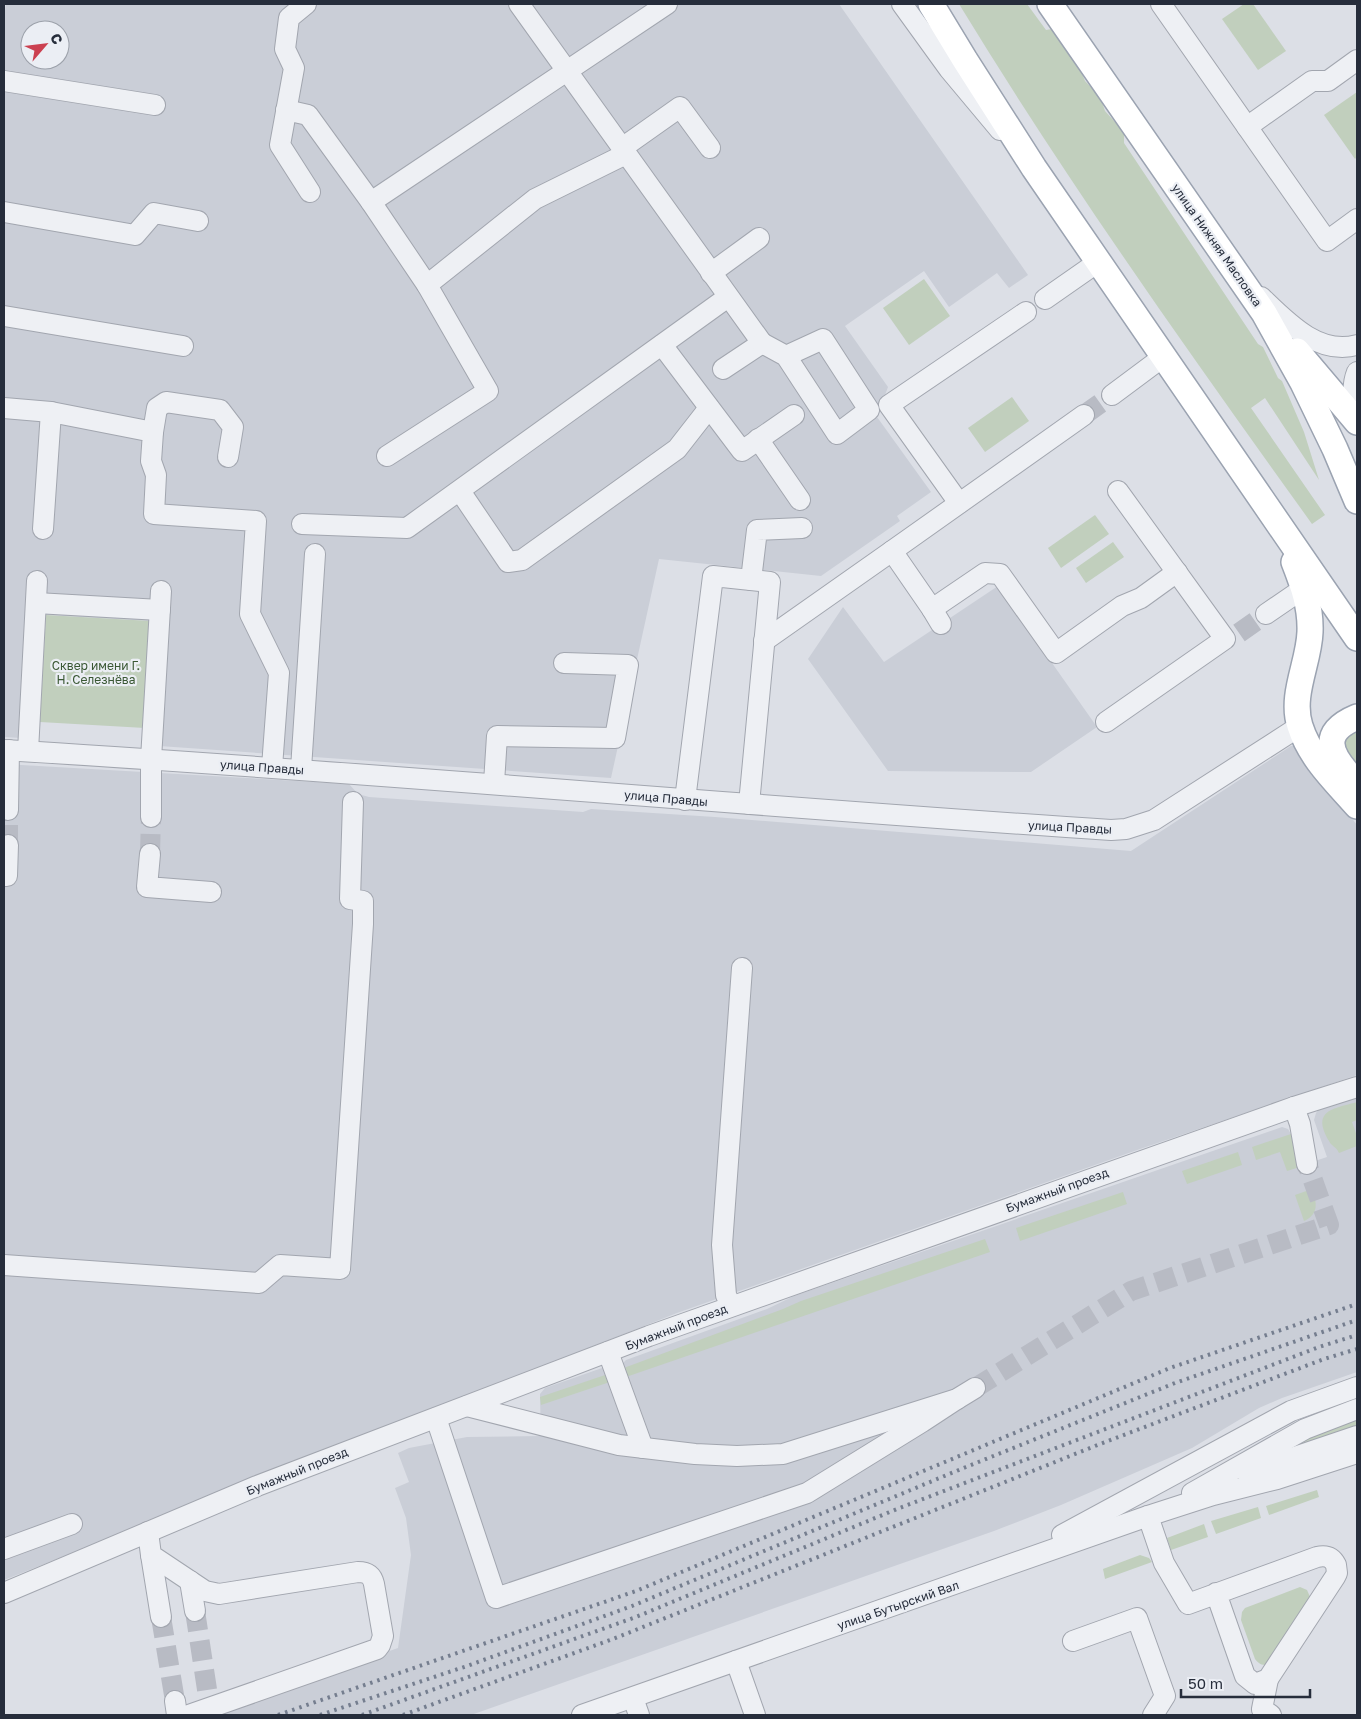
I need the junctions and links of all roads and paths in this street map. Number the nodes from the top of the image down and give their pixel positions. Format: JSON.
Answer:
{"nodes":[{"id":1,"x":306,"y":4,"type":"edge"},
{"id":2,"x":519,"y":4,"type":"edge"},
{"id":3,"x":667,"y":4,"type":"edge"},
{"id":4,"x":902,"y":4,"type":"edge"},
{"id":5,"x":931,"y":4,"type":"edge"},
{"id":6,"x":1050,"y":4,"type":"edge"},
{"id":7,"x":1161,"y":4,"type":"edge"},
{"id":8,"x":1357,"y":60,"type":"edge"},
{"id":9,"x":566,"y":71,"type":"junction"},
{"id":10,"x":4,"y":81,"type":"edge"},
{"id":11,"x":155,"y":105,"type":"dead end"},
{"id":12,"x":286,"y":110,"type":"junction"},
{"id":13,"x":1247,"y":127,"type":"junction"},
{"id":14,"x":710,"y":148,"type":"dead end"},
{"id":15,"x":624,"y":151,"type":"junction"},
{"id":16,"x":1034,"y":168,"type":"junction"},
{"id":17,"x":310,"y":192,"type":"dead end"},
{"id":18,"x":371,"y":202,"type":"junction"},
{"id":19,"x":4,"y":212,"type":"edge"},
{"id":20,"x":1357,"y":220,"type":"edge"},
{"id":21,"x":198,"y":221,"type":"dead end"},
{"id":22,"x":759,"y":238,"type":"dead end"},
{"id":23,"x":1098,"y":262,"type":"junction"},
{"id":24,"x":711,"y":273,"type":"junction"},
{"id":25,"x":1243,"y":281,"type":"junction"},
{"id":26,"x":426,"y":285,"type":"junction"},
{"id":27,"x":728,"y":297,"type":"junction"},
{"id":28,"x":1045,"y":299,"type":"dead end"},
{"id":29,"x":1026,"y":312,"type":"dead end"},
{"id":30,"x":1264,"y":313,"type":"junction"},
{"id":31,"x":4,"y":316,"type":"edge"},
{"id":32,"x":762,"y":343,"type":"junction"},
{"id":33,"x":662,"y":345,"type":"junction"},
{"id":34,"x":1357,"y":345,"type":"edge"},
{"id":35,"x":184,"y":346,"type":"dead end"},
{"id":36,"x":786,"y":356,"type":"junction"},
{"id":37,"x":1163,"y":357,"type":"junction"},
{"id":38,"x":723,"y":370,"type":"dead end"},
{"id":39,"x":1357,"y":372,"type":"edge"},
{"id":40,"x":1112,"y":395,"type":"tunnel mouth"},
{"id":41,"x":4,"y":408,"type":"edge"},
{"id":42,"x":709,"y":408,"type":"junction"},
{"id":43,"x":51,"y":412,"type":"junction"},
{"id":44,"x":794,"y":414,"type":"dead end"},
{"id":45,"x":1084,"y":415,"type":"tunnel mouth"},
{"id":46,"x":1357,"y":416,"type":"edge"},
{"id":47,"x":1357,"y":422,"type":"edge"},
{"id":48,"x":153,"y":432,"type":"junction"},
{"id":49,"x":758,"y":439,"type":"junction"},
{"id":50,"x":387,"y":456,"type":"dead end"},
{"id":51,"x":228,"y":457,"type":"dead end"},
{"id":52,"x":460,"y":491,"type":"junction"},
{"id":53,"x":1118,"y":491,"type":"dead end"},
{"id":54,"x":1258,"y":493,"type":"junction"},
{"id":55,"x":800,"y":500,"type":"dead end"},
{"id":56,"x":1357,"y":501,"type":"edge"},
{"id":57,"x":959,"y":503,"type":"junction"},
{"id":58,"x":302,"y":524,"type":"dead end"},
{"id":59,"x":802,"y":528,"type":"dead end"},
{"id":60,"x":43,"y":530,"type":"dead end"},
{"id":61,"x":892,"y":551,"type":"junction"},
{"id":62,"x":315,"y":554,"type":"dead end"},
{"id":63,"x":1177,"y":572,"type":"junction"},
{"id":64,"x":751,"y":580,"type":"junction"},
{"id":65,"x":37,"y":581,"type":"dead end"},
{"id":66,"x":1304,"y":588,"type":"junction"},
{"id":67,"x":36,"y":603,"type":"junction"},
{"id":68,"x":1266,"y":614,"type":"tunnel mouth"},
{"id":69,"x":1357,"y":638,"type":"edge"},
{"id":70,"x":764,"y":641,"type":"junction"},
{"id":71,"x":564,"y":663,"type":"dead end"},
{"id":72,"x":1357,"y":716,"type":"edge"},
{"id":73,"x":1106,"y":722,"type":"dead end"},
{"id":74,"x":1300,"y":726,"type":"junction"},
{"id":75,"x":14,"y":750,"type":"edge"},
{"id":76,"x":151,"y":759,"type":"junction"},
{"id":77,"x":272,"y":767,"type":"junction"},
{"id":78,"x":301,"y":769,"type":"junction"},
{"id":79,"x":494,"y":784,"type":"junction"},
{"id":80,"x":1357,"y":784,"type":"edge"},
{"id":81,"x":685,"y":800,"type":"junction"},
{"id":82,"x":353,"y":802,"type":"dead end"},
{"id":83,"x":749,"y":804,"type":"junction"},
{"id":84,"x":1357,"y":806,"type":"edge"},
{"id":85,"x":8,"y":810,"type":"dead end"},
{"id":86,"x":151,"y":817,"type":"tunnel mouth"},
{"id":87,"x":8,"y":845,"type":"dead end"},
{"id":88,"x":150,"y":854,"type":"tunnel mouth"},
{"id":89,"x":4,"y":876,"type":"edge"},
{"id":90,"x":211,"y":892,"type":"dead end"},
{"id":91,"x":742,"y":968,"type":"dead end"},
{"id":92,"x":1357,"y":1087,"type":"edge"},
{"id":93,"x":1294,"y":1107,"type":"junction"},
{"id":94,"x":1307,"y":1164,"type":"tunnel mouth"},
{"id":95,"x":4,"y":1264,"type":"edge"},
{"id":96,"x":731,"y":1306,"type":"junction"},
{"id":97,"x":608,"y":1352,"type":"junction"},
{"id":98,"x":1357,"y":1387,"type":"edge"},
{"id":99,"x":975,"y":1388,"type":"tunnel mouth"},
{"id":100,"x":957,"y":1399,"type":"junction"},
{"id":101,"x":467,"y":1406,"type":"junction"},
{"id":102,"x":1357,"y":1409,"type":"edge"},
{"id":103,"x":436,"y":1418,"type":"junction"},
{"id":104,"x":1357,"y":1436,"type":"edge"},
{"id":105,"x":643,"y":1448,"type":"junction"},
{"id":106,"x":1357,"y":1453,"type":"edge"},
{"id":107,"x":1213,"y":1495,"type":"junction"},
{"id":108,"x":1148,"y":1516,"type":"junction"},
{"id":109,"x":72,"y":1524,"type":"dead end"},
{"id":110,"x":148,"y":1532,"type":"junction"},
{"id":111,"x":4,"y":1549,"type":"edge"},
{"id":112,"x":152,"y":1555,"type":"junction"},
{"id":113,"x":989,"y":1573,"type":"junction"},
{"id":114,"x":190,"y":1580,"type":"junction"},
{"id":115,"x":4,"y":1593,"type":"edge"},
{"id":116,"x":1216,"y":1593,"type":"junction"},
{"id":117,"x":195,"y":1611,"type":"tunnel mouth"},
{"id":118,"x":161,"y":1617,"type":"tunnel mouth"},
{"id":119,"x":1073,"y":1641,"type":"dead end"},
{"id":120,"x":736,"y":1661,"type":"junction"},
{"id":121,"x":1268,"y":1679,"type":"junction"},
{"id":122,"x":636,"y":1706,"type":"edge"},
{"id":123,"x":1264,"y":1713,"type":"edge"},
{"id":124,"x":189,"y":1715,"type":"edge"},
{"id":125,"x":582,"y":1715,"type":"edge"},
{"id":126,"x":755,"y":1715,"type":"edge"},
{"id":127,"x":1153,"y":1715,"type":"edge"}],
"edges":[{"from":1,"to":12,"type":"street"},
{"from":2,"to":9,"type":"street"},
{"from":3,"to":9,"type":"street"},
{"from":4,"to":16,"type":"street"},
{"from":5,"to":16,"type":"main road"},
{"from":6,"to":25,"type":"main road","name":"улица Нижняя Масловка"},
{"from":7,"to":13,"type":"street"},
{"from":8,"to":13,"type":"street"},
{"from":9,"to":15,"type":"street"},
{"from":9,"to":18,"type":"street"},
{"from":10,"to":11,"type":"street"},
{"from":12,"to":17,"type":"street"},
{"from":12,"to":18,"type":"street"},
{"from":13,"to":20,"type":"street"},
{"from":14,"to":15,"type":"street"},
{"from":15,"to":24,"type":"street"},
{"from":15,"to":26,"type":"street"},
{"from":16,"to":23,"type":"main road"},
{"from":18,"to":26,"type":"street"},
{"from":19,"to":21,"type":"street"},
{"from":22,"to":24,"type":"street"},
{"from":23,"to":28,"type":"street"},
{"from":23,"to":37,"type":"main road"},
{"from":24,"to":27,"type":"street"},
{"from":25,"to":30,"type":"main road","name":"улица Нижняя Масловка"},
{"from":25,"to":34,"type":"street"},
{"from":26,"to":50,"type":"street"},
{"from":27,"to":32,"type":"street"},
{"from":27,"to":33,"type":"street"},
{"from":29,"to":57,"type":"street"},
{"from":30,"to":47,"type":"main road"},
{"from":30,"to":56,"type":"main road","name":"улица Нижняя Масловка"},
{"from":31,"to":35,"type":"street"},
{"from":32,"to":36,"type":"street"},
{"from":32,"to":38,"type":"street"},
{"from":33,"to":42,"type":"street"},
{"from":33,"to":52,"type":"street"},
{"from":36,"to":36,"type":"street"},
{"from":37,"to":40,"type":"street"},
{"from":37,"to":54,"type":"main road"},
{"from":39,"to":46,"type":"street"},
{"from":41,"to":43,"type":"street"},
{"from":42,"to":49,"type":"street"},
{"from":42,"to":52,"type":"street"},
{"from":43,"to":48,"type":"street"},
{"from":43,"to":60,"type":"street"},
{"from":44,"to":49,"type":"street"},
{"from":45,"to":57,"type":"street"},
{"from":48,"to":51,"type":"street"},
{"from":48,"to":77,"type":"street"},
{"from":49,"to":55,"type":"street"},
{"from":52,"to":58,"type":"street"},
{"from":53,"to":63,"type":"street"},
{"from":54,"to":66,"type":"main road"},
{"from":54,"to":69,"type":"main road"},
{"from":57,"to":61,"type":"street"},
{"from":59,"to":64,"type":"street"},
{"from":61,"to":63,"type":"street"},
{"from":61,"to":70,"type":"street"},
{"from":62,"to":78,"type":"street"},
{"from":63,"to":73,"type":"street"},
{"from":64,"to":70,"type":"street"},
{"from":64,"to":81,"type":"street"},
{"from":65,"to":67,"type":"street"},
{"from":66,"to":68,"type":"street"},
{"from":66,"to":74,"type":"main road"},
{"from":67,"to":75,"type":"street"},
{"from":67,"to":76,"type":"street"},
{"from":70,"to":83,"type":"street"},
{"from":71,"to":79,"type":"street"},
{"from":72,"to":80,"type":"main road"},
{"from":74,"to":83,"type":"street","name":"улица Правды"},
{"from":74,"to":84,"type":"main road"},
{"from":75,"to":76,"type":"street","name":"улица Правды"},
{"from":75,"to":85,"type":"street"},
{"from":76,"to":77,"type":"street","name":"улица Правды"},
{"from":76,"to":86,"type":"street"},
{"from":77,"to":78,"type":"street","name":"улица Правды"},
{"from":78,"to":79,"type":"street","name":"улица Правды"},
{"from":79,"to":81,"type":"street","name":"улица Правды"},
{"from":81,"to":83,"type":"street","name":"улица Правды"},
{"from":82,"to":95,"type":"street"},
{"from":87,"to":89,"type":"street"},
{"from":88,"to":90,"type":"street"},
{"from":91,"to":96,"type":"street"},
{"from":92,"to":93,"type":"street","name":"Бумажный проезд"},
{"from":93,"to":94,"type":"street"},
{"from":93,"to":96,"type":"street","name":"Бумажный проезд"},
{"from":96,"to":97,"type":"street","name":"Бумажный проезд"},
{"from":97,"to":101,"type":"street","name":"Бумажный проезд"},
{"from":97,"to":105,"type":"street"},
{"from":98,"to":113,"type":"street"},
{"from":99,"to":100,"type":"street"},
{"from":100,"to":103,"type":"street"},
{"from":100,"to":105,"type":"street"},
{"from":101,"to":103,"type":"street","name":"Бумажный проезд"},
{"from":101,"to":105,"type":"street"},
{"from":102,"to":108,"type":"street"},
{"from":103,"to":110,"type":"street","name":"Бумажный проезд"},
{"from":104,"to":107,"type":"street"},
{"from":106,"to":107,"type":"street"},
{"from":107,"to":108,"type":"street","name":"улица Бутырский Вал"},
{"from":108,"to":113,"type":"street","name":"улица Бутырский Вал"},
{"from":108,"to":116,"type":"street"},
{"from":109,"to":111,"type":"street"},
{"from":110,"to":112,"type":"street"},
{"from":110,"to":115,"type":"street","name":"Бумажный проезд"},
{"from":112,"to":114,"type":"street"},
{"from":112,"to":118,"type":"street"},
{"from":113,"to":120,"type":"street","name":"улица Бутырский Вал"},
{"from":114,"to":117,"type":"street"},
{"from":114,"to":124,"type":"street"},
{"from":116,"to":121,"type":"street"},
{"from":116,"to":121,"type":"street"},
{"from":119,"to":127,"type":"street"},
{"from":120,"to":122,"type":"street","name":"улица Бутырский Вал"},
{"from":120,"to":126,"type":"street"},
{"from":121,"to":123,"type":"street"},
{"from":122,"to":125,"type":"street","name":"улица Бутырский Вал"}]}
